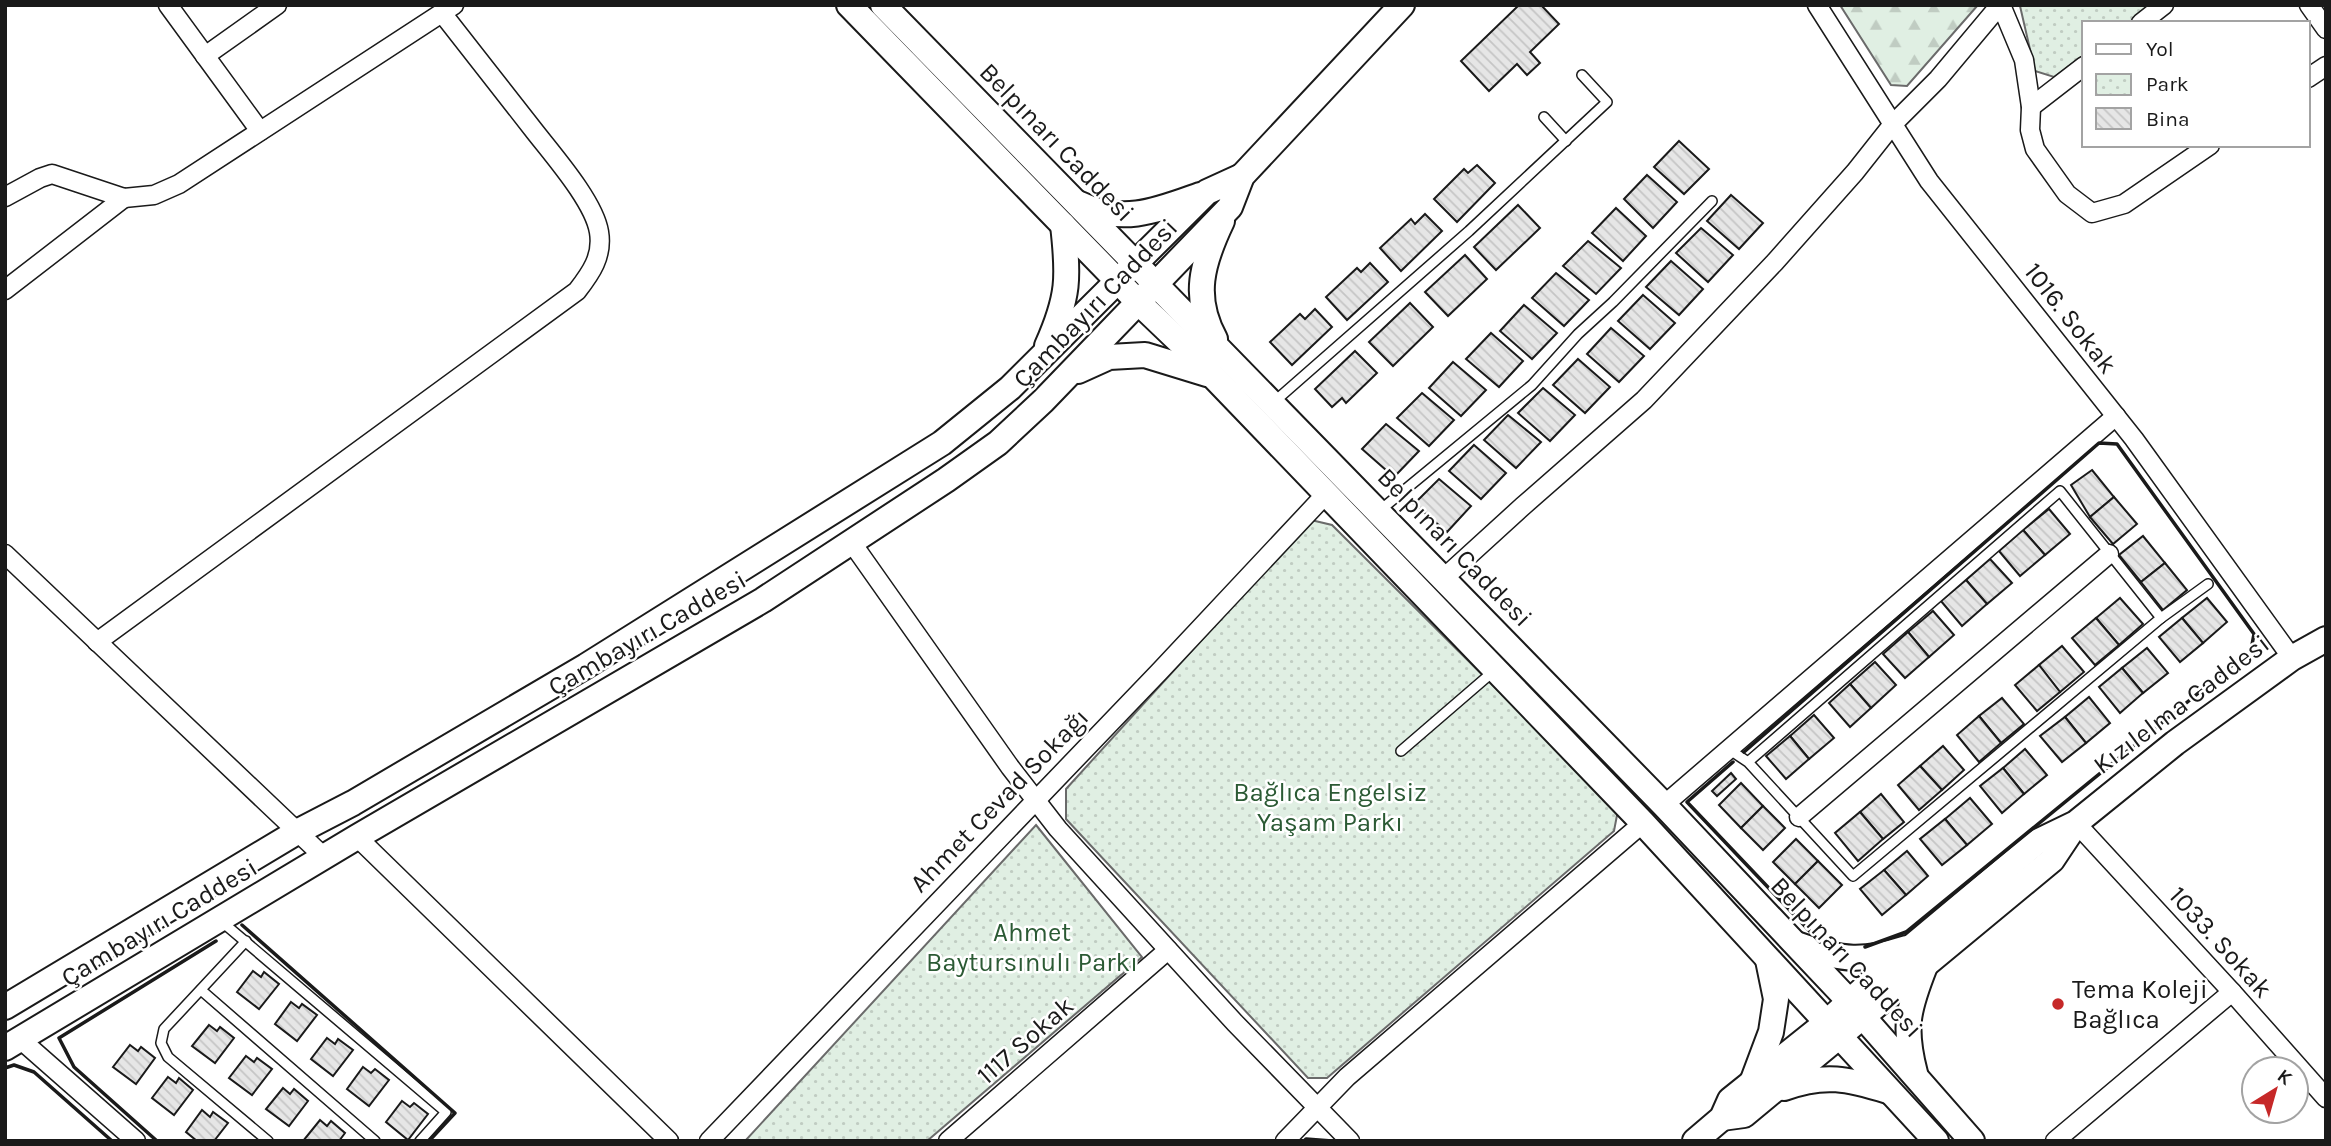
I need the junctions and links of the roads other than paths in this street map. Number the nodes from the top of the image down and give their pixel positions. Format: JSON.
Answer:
{"nodes":[{"id":1,"x":168,"y":5,"type":"edge"},
{"id":2,"x":277,"y":5,"type":"edge"},
{"id":3,"x":849,"y":5,"type":"edge"},
{"id":4,"x":883,"y":5,"type":"edge"},
{"id":5,"x":1402,"y":5,"type":"edge"},
{"id":6,"x":1817,"y":5,"type":"edge"},
{"id":7,"x":2000,"y":5,"type":"edge"},
{"id":8,"x":2164,"y":5,"type":"edge"},
{"id":9,"x":2309,"y":5,"type":"edge"},
{"id":10,"x":448,"y":9,"type":"edge"},
{"id":11,"x":2144,"y":21,"type":"edge"},
{"id":12,"x":2326,"y":29,"type":"edge"},
{"id":13,"x":205,"y":56,"type":"junction"},
{"id":14,"x":2326,"y":66,"type":"edge"},
{"id":15,"x":2082,"y":68,"type":"edge"},
{"id":16,"x":1582,"y":75,"type":"dead end"},
{"id":17,"x":2310,"y":77,"type":"edge"},
{"id":18,"x":2031,"y":107,"type":"junction"},
{"id":19,"x":1544,"y":117,"type":"dead end"},
{"id":20,"x":1893,"y":124,"type":"junction"},
{"id":21,"x":260,"y":131,"type":"junction"},
{"id":22,"x":1566,"y":141,"type":"junction"},
{"id":23,"x":2207,"y":147,"type":"edge"},
{"id":24,"x":1242,"y":176,"type":"junction"},
{"id":25,"x":1207,"y":192,"type":"junction"},
{"id":26,"x":5,"y":197,"type":"edge"},
{"id":27,"x":124,"y":198,"type":"junction"},
{"id":28,"x":1072,"y":200,"type":"junction"},
{"id":29,"x":1712,"y":201,"type":"dead end"},
{"id":30,"x":1230,"y":207,"type":"junction"},
{"id":31,"x":1063,"y":225,"type":"junction"},
{"id":32,"x":1127,"y":273,"type":"junction"},
{"id":33,"x":5,"y":290,"type":"edge"},
{"id":34,"x":1147,"y":294,"type":"junction"},
{"id":35,"x":1223,"y":352,"type":"junction"},
{"id":36,"x":1042,"y":357,"type":"junction"},
{"id":37,"x":1067,"y":375,"type":"junction"},
{"id":38,"x":1212,"y":376,"type":"junction"},
{"id":39,"x":1273,"y":403,"type":"junction"},
{"id":40,"x":2116,"y":416,"type":"junction"},
{"id":41,"x":1325,"y":495,"type":"junction"},
{"id":42,"x":1378,"y":512,"type":"junction"},
{"id":43,"x":852,"y":543,"type":"junction"},
{"id":44,"x":5,"y":554,"type":"edge"},
{"id":45,"x":2109,"y":554,"type":"junction"},
{"id":46,"x":1444,"y":578,"type":"junction"},
{"id":47,"x":2208,"y":584,"type":"dead end"},
{"id":48,"x":2161,"y":618,"type":"junction"},
{"id":49,"x":2326,"y":639,"type":"edge"},
{"id":50,"x":97,"y":642,"type":"junction"},
{"id":51,"x":2292,"y":658,"type":"junction"},
{"id":52,"x":1494,"y":670,"type":"junction"},
{"id":53,"x":1730,"y":750,"type":"junction"},
{"id":54,"x":1401,"y":751,"type":"dead end"},
{"id":55,"x":1748,"y":762,"type":"junction"},
{"id":56,"x":1035,"y":801,"type":"junction"},
{"id":57,"x":1664,"y":805,"type":"junction"},
{"id":58,"x":1799,"y":817,"type":"junction"},
{"id":59,"x":1643,"y":823,"type":"junction"},
{"id":60,"x":2076,"y":823,"type":"junction"},
{"id":61,"x":297,"y":832,"type":"junction"},
{"id":62,"x":357,"y":837,"type":"junction"},
{"id":63,"x":324,"y":857,"type":"junction"},
{"id":64,"x":220,"y":920,"type":"junction"},
{"id":65,"x":246,"y":941,"type":"junction"},
{"id":66,"x":1796,"y":944,"type":"junction"},
{"id":67,"x":1168,"y":950,"type":"junction"},
{"id":68,"x":1920,"y":955,"type":"junction"},
{"id":69,"x":1768,"y":959,"type":"junction"},
{"id":70,"x":201,"y":990,"type":"junction"},
{"id":71,"x":2232,"y":992,"type":"junction"},
{"id":72,"x":5,"y":1007,"type":"edge"},
{"id":73,"x":1856,"y":1009,"type":"junction"},
{"id":74,"x":1832,"y":1030,"type":"junction"},
{"id":75,"x":13,"y":1043,"type":"edge"},
{"id":76,"x":1916,"y":1077,"type":"junction"},
{"id":77,"x":1761,"y":1087,"type":"junction"},
{"id":78,"x":1891,"y":1092,"type":"junction"},
{"id":79,"x":2326,"y":1098,"type":"edge"},
{"id":80,"x":1319,"y":1108,"type":"junction"},
{"id":81,"x":136,"y":1141,"type":"edge"},
{"id":82,"x":268,"y":1141,"type":"edge"},
{"id":83,"x":375,"y":1141,"type":"edge"},
{"id":84,"x":421,"y":1141,"type":"edge"},
{"id":85,"x":669,"y":1141,"type":"edge"},
{"id":86,"x":709,"y":1141,"type":"edge"},
{"id":87,"x":948,"y":1141,"type":"edge"},
{"id":88,"x":1285,"y":1141,"type":"edge"},
{"id":89,"x":1350,"y":1141,"type":"edge"},
{"id":90,"x":1695,"y":1141,"type":"edge"},
{"id":91,"x":1936,"y":1141,"type":"edge"},
{"id":92,"x":1972,"y":1141,"type":"edge"},
{"id":93,"x":2055,"y":1141,"type":"edge"}],
"edges":[{"from":1,"to":13,"type":"street"},
{"from":2,"to":13,"type":"street"},
{"from":3,"to":31,"type":"street","name":"Belpınarı Caddesi"},
{"from":4,"to":28,"type":"street","name":"Belpınarı Caddesi"},
{"from":5,"to":24,"type":"street","name":"Çambayırı Caddesi"},
{"from":6,"to":20,"type":"street","name":"1016. Sokak"},
{"from":7,"to":18,"type":"street"},
{"from":7,"to":20,"type":"street"},
{"from":8,"to":11,"type":"street"},
{"from":9,"to":12,"type":"street"},
{"from":10,"to":21,"type":"street"},
{"from":10,"to":50,"type":"street"},
{"from":13,"to":21,"type":"street"},
{"from":14,"to":17,"type":"street"},
{"from":15,"to":18,"type":"street"},
{"from":16,"to":22,"type":"lane"},
{"from":18,"to":23,"type":"street"},
{"from":19,"to":22,"type":"lane"},
{"from":20,"to":40,"type":"street","name":"1016. Sokak"},
{"from":20,"to":46,"type":"street"},
{"from":21,"to":27,"type":"street"},
{"from":22,"to":39,"type":"lane"},
{"from":24,"to":25,"type":"street","name":"Çambayırı Caddesi"},
{"from":24,"to":30,"type":"street","name":"Çambayırı Caddesi"},
{"from":25,"to":28,"type":"street"},
{"from":25,"to":32,"type":"street","name":"Çambayırı Caddesi"},
{"from":26,"to":27,"type":"street"},
{"from":27,"to":33,"type":"street"},
{"from":28,"to":32,"type":"street","name":"Belpınarı Caddesi"},
{"from":29,"to":42,"type":"lane"},
{"from":30,"to":34,"type":"street","name":"Çambayırı Caddesi"},
{"from":30,"to":35,"type":"street"},
{"from":31,"to":32,"type":"street","name":"Belpınarı Caddesi"},
{"from":31,"to":36,"type":"street"},
{"from":32,"to":34,"type":"street","name":"Belpınarı Caddesi"},
{"from":32,"to":36,"type":"street","name":"Çambayırı Caddesi"},
{"from":34,"to":35,"type":"street","name":"Belpınarı Caddesi"},
{"from":34,"to":37,"type":"street","name":"Çambayırı Caddesi"},
{"from":34,"to":38,"type":"street","name":"Belpınarı Caddesi"},
{"from":35,"to":39,"type":"street","name":"Belpınarı Caddesi"},
{"from":36,"to":61,"type":"street","name":"Çambayırı Caddesi"},
{"from":37,"to":38,"type":"street"},
{"from":37,"to":43,"type":"street","name":"Çambayırı Caddesi"},
{"from":38,"to":41,"type":"street","name":"Belpınarı Caddesi"},
{"from":39,"to":42,"type":"street","name":"Belpınarı Caddesi"},
{"from":40,"to":51,"type":"street","name":"1016. Sokak"},
{"from":40,"to":53,"type":"street"},
{"from":41,"to":52,"type":"street","name":"Belpınarı Caddesi"},
{"from":41,"to":56,"type":"street","name":"Ahmet Cevad Sokağı"},
{"from":42,"to":46,"type":"street","name":"Belpınarı Caddesi"},
{"from":43,"to":56,"type":"street"},
{"from":43,"to":62,"type":"street","name":"Çambayırı Caddesi"},
{"from":44,"to":50,"type":"street"},
{"from":45,"to":48,"type":"lane"},
{"from":45,"to":55,"type":"lane"},
{"from":45,"to":58,"type":"street"},
{"from":46,"to":57,"type":"street","name":"Belpınarı Caddesi"},
{"from":47,"to":48,"type":"lane"},
{"from":48,"to":58,"type":"lane"},
{"from":49,"to":51,"type":"street","name":"Kızılelma Caddesi"},
{"from":50,"to":61,"type":"street"},
{"from":51,"to":60,"type":"street","name":"Kızılelma Caddesi"},
{"from":52,"to":54,"type":"lane"},
{"from":52,"to":59,"type":"street","name":"Belpınarı Caddesi"},
{"from":53,"to":55,"type":"lane"},
{"from":53,"to":57,"type":"street"},
{"from":55,"to":58,"type":"lane"},
{"from":56,"to":67,"type":"street"},
{"from":56,"to":86,"type":"street","name":"Ahmet Cevad Sokağı"},
{"from":57,"to":66,"type":"street","name":"Belpınarı Caddesi"},
{"from":59,"to":69,"type":"street","name":"Belpınarı Caddesi"},
{"from":59,"to":80,"type":"street"},
{"from":60,"to":68,"type":"street","name":"Kızılelma Caddesi"},
{"from":60,"to":71,"type":"street","name":"1033. Sokak"},
{"from":61,"to":63,"type":"street"},
{"from":61,"to":72,"type":"street","name":"Çambayırı Caddesi"},
{"from":62,"to":63,"type":"street","name":"Çambayırı Caddesi"},
{"from":62,"to":85,"type":"street"},
{"from":63,"to":64,"type":"street","name":"Çambayırı Caddesi"},
{"from":64,"to":65,"type":"lane"},
{"from":64,"to":75,"type":"street","name":"Çambayırı Caddesi"},
{"from":65,"to":70,"type":"lane"},
{"from":65,"to":84,"type":"lane"},
{"from":66,"to":68,"type":"street"},
{"from":66,"to":73,"type":"street","name":"Belpınarı Caddesi"},
{"from":67,"to":80,"type":"street"},
{"from":67,"to":87,"type":"street","name":"1117 Sokak"},
{"from":68,"to":73,"type":"street","name":"Kızılelma Caddesi"},
{"from":68,"to":76,"type":"street"},
{"from":69,"to":74,"type":"street","name":"Belpınarı Caddesi"},
{"from":69,"to":77,"type":"street"},
{"from":70,"to":82,"type":"lane"},
{"from":70,"to":83,"type":"lane"},
{"from":71,"to":79,"type":"street","name":"1033. Sokak"},
{"from":71,"to":93,"type":"street"},
{"from":73,"to":74,"type":"street","name":"Kızılelma Caddesi"},
{"from":73,"to":76,"type":"street","name":"Belpınarı Caddesi"},
{"from":74,"to":77,"type":"street","name":"Kızılelma Caddesi"},
{"from":74,"to":78,"type":"street","name":"Belpınarı Caddesi"},
{"from":75,"to":81,"type":"street"},
{"from":76,"to":92,"type":"street","name":"Belpınarı Caddesi"},
{"from":77,"to":78,"type":"street"},
{"from":77,"to":90,"type":"street","name":"Kızılelma Caddesi"},
{"from":78,"to":91,"type":"street","name":"Belpınarı Caddesi"},
{"from":80,"to":88,"type":"street"},
{"from":80,"to":89,"type":"street"}]}
